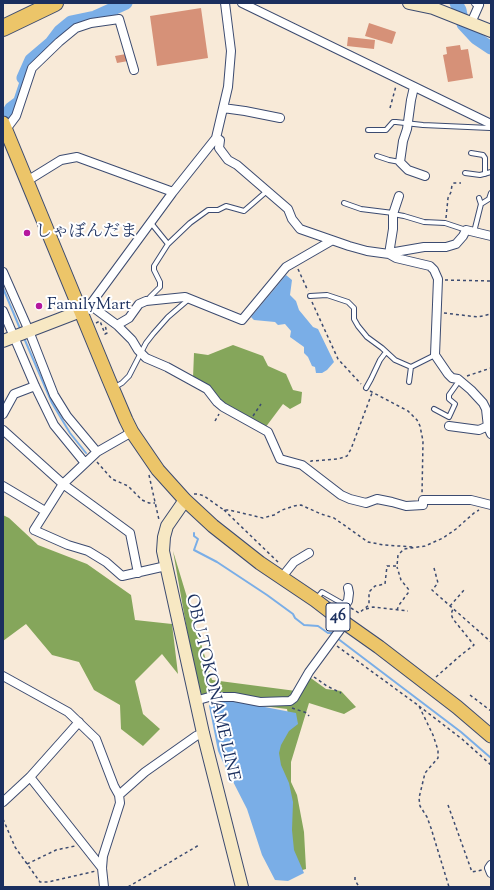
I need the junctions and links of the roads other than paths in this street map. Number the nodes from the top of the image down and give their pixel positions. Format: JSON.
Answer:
{"nodes":[{"id":1,"x":54,"y":3,"type":"edge"},
{"id":2,"x":225,"y":3,"type":"edge"},
{"id":3,"x":242,"y":3,"type":"edge"},
{"id":4,"x":409,"y":3,"type":"edge"},
{"id":5,"x":476,"y":3,"type":"edge"},
{"id":6,"x":465,"y":20,"type":"junction"},
{"id":7,"x":3,"y":28,"type":"edge"},
{"id":8,"x":491,"y":31,"type":"edge"},
{"id":9,"x":134,"y":70,"type":"dead end"},
{"id":10,"x":414,"y":87,"type":"junction"},
{"id":11,"x":224,"y":108,"type":"junction"},
{"id":12,"x":280,"y":118,"type":"dead end"},
{"id":13,"x":408,"y":124,"type":"junction"},
{"id":14,"x":491,"y":126,"type":"edge"},
{"id":15,"x":4,"y":128,"type":"edge"},
{"id":16,"x":368,"y":130,"type":"dead end"},
{"id":17,"x":216,"y":138,"type":"junction"},
{"id":18,"x":471,"y":153,"type":"dead end"},
{"id":19,"x":377,"y":156,"type":"dead end"},
{"id":20,"x":400,"y":162,"type":"junction"},
{"id":21,"x":491,"y":172,"type":"edge"},
{"id":22,"x":465,"y":173,"type":"dead end"},
{"id":23,"x":485,"y":174,"type":"junction"},
{"id":24,"x":424,"y":176,"type":"dead end"},
{"id":25,"x":27,"y":181,"type":"junction"},
{"id":26,"x":268,"y":191,"type":"junction"},
{"id":27,"x":173,"y":192,"type":"junction"},
{"id":28,"x":491,"y":193,"type":"edge"},
{"id":29,"x":399,"y":196,"type":"dead end"},
{"id":30,"x":479,"y":198,"type":"dead end"},
{"id":31,"x":344,"y":203,"type":"dead end"},
{"id":32,"x":481,"y":204,"type":"junction"},
{"id":33,"x":393,"y":213,"type":"junction"},
{"id":34,"x":151,"y":223,"type":"junction"},
{"id":35,"x":470,"y":231,"type":"junction"},
{"id":36,"x":491,"y":236,"type":"edge"},
{"id":37,"x":331,"y":241,"type":"junction"},
{"id":38,"x":168,"y":244,"type":"junction"},
{"id":39,"x":390,"y":254,"type":"junction"},
{"id":40,"x":3,"y":272,"type":"edge"},
{"id":41,"x":154,"y":289,"type":"dead end"},
{"id":42,"x":310,"y":296,"type":"dead end"},
{"id":43,"x":190,"y":299,"type":"junction"},
{"id":44,"x":148,"y":301,"type":"junction"},
{"id":45,"x":86,"y":308,"type":"junction"},
{"id":46,"x":3,"y":311,"type":"edge"},
{"id":47,"x":117,"y":325,"type":"junction"},
{"id":48,"x":22,"y":334,"type":"junction"},
{"id":49,"x":3,"y":342,"type":"edge"},
{"id":50,"x":386,"y":352,"type":"junction"},
{"id":51,"x":142,"y":353,"type":"junction"},
{"id":52,"x":435,"y":355,"type":"junction"},
{"id":53,"x":411,"y":367,"type":"junction"},
{"id":54,"x":458,"y":380,"type":"junction"},
{"id":55,"x":409,"y":382,"type":"dead end"},
{"id":56,"x":35,"y":386,"type":"junction"},
{"id":57,"x":112,"y":388,"type":"junction"},
{"id":58,"x":366,"y":388,"type":"dead end"},
{"id":59,"x":434,"y":409,"type":"dead end"},
{"id":60,"x":3,"y":414,"type":"edge"},
{"id":61,"x":449,"y":426,"type":"dead end"},
{"id":62,"x":488,"y":426,"type":"junction"},
{"id":63,"x":3,"y":430,"type":"edge"},
{"id":64,"x":132,"y":432,"type":"junction"},
{"id":65,"x":491,"y":434,"type":"edge"},
{"id":66,"x":91,"y":457,"type":"junction"},
{"id":67,"x":63,"y":484,"type":"junction"},
{"id":68,"x":3,"y":486,"type":"edge"},
{"id":69,"x":186,"y":501,"type":"junction"},
{"id":70,"x":491,"y":505,"type":"edge"},
{"id":71,"x":45,"y":511,"type":"junction"},
{"id":72,"x":309,"y":553,"type":"dead end"},
{"id":73,"x":166,"y":566,"type":"junction"},
{"id":74,"x":138,"y":573,"type":"junction"},
{"id":75,"x":278,"y":575,"type":"junction"},
{"id":76,"x":348,"y":588,"type":"dead end"},
{"id":77,"x":316,"y":600,"type":"junction"},
{"id":78,"x":345,"y":605,"type":"joint"},
{"id":79,"x":345,"y":623,"type":"junction"},
{"id":80,"x":3,"y":676,"type":"edge"},
{"id":81,"x":195,"y":701,"type":"junction"},
{"id":82,"x":79,"y":722,"type":"junction"},
{"id":83,"x":203,"y":733,"type":"junction"},
{"id":84,"x":491,"y":736,"type":"edge"},
{"id":85,"x":30,"y":777,"type":"junction"},
{"id":86,"x":119,"y":795,"type":"junction"},
{"id":87,"x":3,"y":802,"type":"edge"},
{"id":88,"x":102,"y":869,"type":"junction"},
{"id":89,"x":104,"y":887,"type":"edge"},
{"id":90,"x":242,"y":887,"type":"edge"}],
"edges":[{"from":1,"to":7,"type":"highway"},
{"from":2,"to":11,"type":"street"},
{"from":3,"to":10,"type":"street"},
{"from":4,"to":6,"type":"main road"},
{"from":5,"to":6,"type":"street"},
{"from":6,"to":8,"type":"main road"},
{"from":9,"to":15,"type":"street"},
{"from":10,"to":13,"type":"street"},
{"from":10,"to":14,"type":"street"},
{"from":11,"to":12,"type":"street"},
{"from":11,"to":17,"type":"street"},
{"from":13,"to":14,"type":"lane"},
{"from":13,"to":16,"type":"lane"},
{"from":13,"to":20,"type":"street"},
{"from":15,"to":25,"type":"main road","number":"46"},
{"from":17,"to":26,"type":"street"},
{"from":17,"to":27,"type":"street"},
{"from":18,"to":23,"type":"lane"},
{"from":19,"to":20,"type":"lane"},
{"from":20,"to":24,"type":"street"},
{"from":21,"to":23,"type":"lane"},
{"from":22,"to":23,"type":"lane"},
{"from":25,"to":27,"type":"street"},
{"from":25,"to":45,"type":"main road","number":"46"},
{"from":26,"to":37,"type":"street"},
{"from":26,"to":38,"type":"lane"},
{"from":27,"to":34,"type":"street"},
{"from":28,"to":32,"type":"lane"},
{"from":29,"to":33,"type":"street"},
{"from":30,"to":32,"type":"lane"},
{"from":31,"to":33,"type":"lane"},
{"from":32,"to":35,"type":"lane"},
{"from":33,"to":35,"type":"lane"},
{"from":33,"to":39,"type":"street"},
{"from":34,"to":38,"type":"lane"},
{"from":34,"to":45,"type":"street"},
{"from":35,"to":36,"type":"street"},
{"from":35,"to":39,"type":"street"},
{"from":37,"to":39,"type":"street"},
{"from":37,"to":43,"type":"street"},
{"from":38,"to":44,"type":"lane"},
{"from":39,"to":52,"type":"street"},
{"from":40,"to":48,"type":"street"},
{"from":41,"to":44,"type":"lane"},
{"from":42,"to":50,"type":"lane"},
{"from":43,"to":44,"type":"street"},
{"from":43,"to":51,"type":"lane"},
{"from":44,"to":47,"type":"street"},
{"from":45,"to":47,"type":"street"},
{"from":45,"to":48,"type":"main road"},
{"from":45,"to":57,"type":"main road","number":"46"},
{"from":46,"to":48,"type":"street"},
{"from":47,"to":51,"type":"street"},
{"from":48,"to":49,"type":"main road"},
{"from":48,"to":56,"type":"street"},
{"from":48,"to":66,"type":"street"},
{"from":50,"to":53,"type":"lane"},
{"from":50,"to":58,"type":"lane"},
{"from":51,"to":57,"type":"lane"},
{"from":51,"to":70,"type":"street"},
{"from":52,"to":53,"type":"lane"},
{"from":52,"to":54,"type":"street"},
{"from":53,"to":55,"type":"lane"},
{"from":54,"to":59,"type":"lane"},
{"from":54,"to":62,"type":"street"},
{"from":56,"to":60,"type":"street"},
{"from":56,"to":66,"type":"street"},
{"from":57,"to":64,"type":"main road","number":"46"},
{"from":61,"to":62,"type":"street"},
{"from":62,"to":65,"type":"street"},
{"from":63,"to":67,"type":"street"},
{"from":64,"to":66,"type":"street"},
{"from":64,"to":69,"type":"main road","number":"46"},
{"from":66,"to":67,"type":"street"},
{"from":67,"to":71,"type":"street"},
{"from":67,"to":74,"type":"street"},
{"from":68,"to":71,"type":"street"},
{"from":69,"to":73,"type":"main road","name":"OBU-TOKONAME LINE"},
{"from":69,"to":75,"type":"main road","number":"46"},
{"from":71,"to":74,"type":"street"},
{"from":72,"to":75,"type":"street"},
{"from":73,"to":74,"type":"street"},
{"from":73,"to":81,"type":"main road","name":"OBU-TOKONAME LINE"},
{"from":75,"to":77,"type":"main road","number":"46"},
{"from":76,"to":78,"type":"street"},
{"from":77,"to":78,"type":"lane"},
{"from":77,"to":79,"type":"main road","number":"46"},
{"from":79,"to":81,"type":"street"},
{"from":79,"to":84,"type":"main road","number":"46"},
{"from":80,"to":82,"type":"street"},
{"from":81,"to":83,"type":"main road","name":"OBU-TOKONAME LINE"},
{"from":82,"to":85,"type":"street"},
{"from":82,"to":86,"type":"street"},
{"from":83,"to":86,"type":"street"},
{"from":83,"to":90,"type":"main road","name":"OBU-TOKONAME LINE"},
{"from":85,"to":87,"type":"street"},
{"from":85,"to":88,"type":"street"},
{"from":86,"to":88,"type":"street"},
{"from":88,"to":89,"type":"street"}]}
